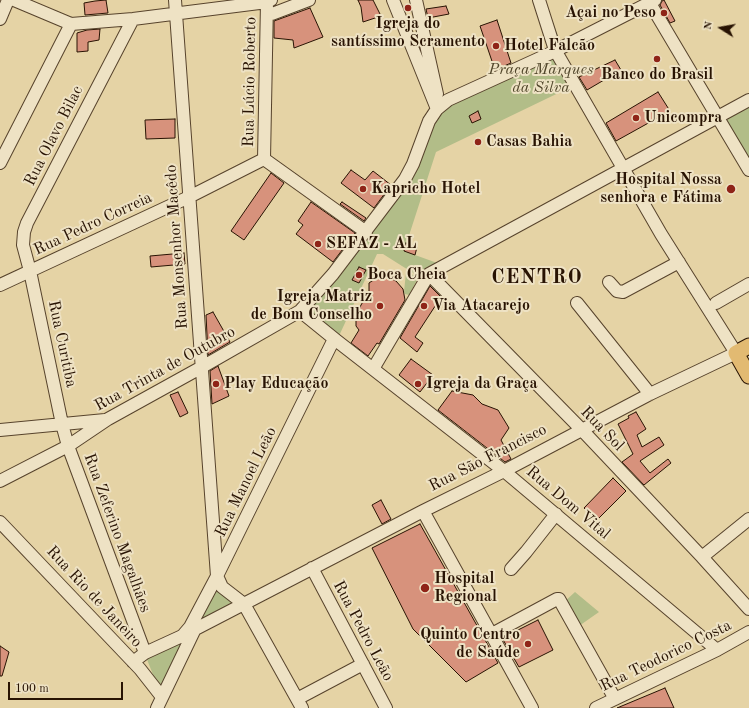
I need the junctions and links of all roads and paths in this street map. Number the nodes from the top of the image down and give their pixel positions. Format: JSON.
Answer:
{"nodes":[{"id":1,"x":8,"y":0,"type":"edge"},
{"id":2,"x":14,"y":0,"type":"edge"},
{"id":3,"x":175,"y":0,"type":"edge"},
{"id":4,"x":309,"y":0,"type":"edge"},
{"id":5,"x":393,"y":0,"type":"edge"},
{"id":6,"x":416,"y":0,"type":"edge"},
{"id":7,"x":539,"y":0,"type":"edge"},
{"id":8,"x":269,"y":1,"type":"edge"},
{"id":9,"x":650,"y":1,"type":"edge"},
{"id":10,"x":177,"y":13,"type":"junction"},
{"id":11,"x":272,"y":14,"type":"dead end"},
{"id":12,"x":133,"y":19,"type":"junction"},
{"id":13,"x":0,"y":20,"type":"edge"},
{"id":14,"x":71,"y":24,"type":"junction"},
{"id":15,"x":555,"y":50,"type":"junction"},
{"id":16,"x":749,"y":100,"type":"edge"},
{"id":17,"x":437,"y":109,"type":"junction"},
{"id":18,"x":717,"y":117,"type":"junction"},
{"id":19,"x":264,"y":159,"type":"junction"},
{"id":20,"x":0,"y":163,"type":"edge"},
{"id":21,"x":623,"y":169,"type":"junction"},
{"id":22,"x":749,"y":170,"type":"edge"},
{"id":23,"x":189,"y":197,"type":"junction"},
{"id":24,"x":366,"y":232,"type":"junction"},
{"id":25,"x":679,"y":262,"type":"junction"},
{"id":26,"x":30,"y":271,"type":"junction"},
{"id":27,"x":429,"y":274,"type":"junction"},
{"id":28,"x":609,"y":282,"type":"dead end"},
{"id":29,"x":749,"y":284,"type":"edge"},
{"id":30,"x":0,"y":285,"type":"edge"},
{"id":31,"x":577,"y":303,"type":"dead end"},
{"id":32,"x":716,"y":303,"type":"dead end"},
{"id":33,"x":300,"y":311,"type":"junction"},
{"id":34,"x":334,"y":339,"type":"junction"},
{"id":35,"x":742,"y":349,"type":"edge"},
{"id":36,"x":202,"y":367,"type":"junction"},
{"id":37,"x":373,"y":369,"type":"junction"},
{"id":38,"x":749,"y":376,"type":"edge"},
{"id":39,"x":650,"y":394,"type":"junction"},
{"id":40,"x":108,"y":419,"type":"junction"},
{"id":41,"x":62,"y":424,"type":"junction"},
{"id":42,"x":0,"y":430,"type":"edge"},
{"id":43,"x":582,"y":430,"type":"junction"},
{"id":44,"x":68,"y":446,"type":"junction"},
{"id":45,"x":504,"y":471,"type":"junction"},
{"id":46,"x":0,"y":481,"type":"edge"},
{"id":47,"x":423,"y":510,"type":"junction"},
{"id":48,"x":556,"y":514,"type":"junction"},
{"id":49,"x":749,"y":519,"type":"edge"},
{"id":50,"x":0,"y":522,"type":"edge"},
{"id":51,"x":702,"y":557,"type":"junction"},
{"id":52,"x":312,"y":568,"type":"junction"},
{"id":53,"x":511,"y":569,"type":"dead end"},
{"id":54,"x":220,"y":582,"type":"junction"},
{"id":55,"x":244,"y":604,"type":"junction"},
{"id":56,"x":749,"y":609,"type":"edge"},
{"id":57,"x":195,"y":629,"type":"junction"},
{"id":58,"x":749,"y":632,"type":"edge"},
{"id":59,"x":492,"y":634,"type":"junction"},
{"id":60,"x":182,"y":636,"type":"junction"},
{"id":61,"x":717,"y":650,"type":"junction"},
{"id":62,"x":144,"y":653,"type":"junction"},
{"id":63,"x":133,"y":662,"type":"junction"},
{"id":64,"x":363,"y":664,"type":"junction"},
{"id":65,"x":162,"y":697,"type":"junction"},
{"id":66,"x":615,"y":699,"type":"junction"},
{"id":67,"x":300,"y":703,"type":"edge"},
{"id":68,"x":157,"y":708,"type":"edge"},
{"id":69,"x":386,"y":708,"type":"edge"},
{"id":70,"x":532,"y":708,"type":"edge"},
{"id":71,"x":596,"y":708,"type":"edge"}],
"edges":[{"from":1,"to":13,"type":"street"},
{"from":2,"to":14,"type":"street"},
{"from":3,"to":10,"type":"street","name":"Rua Monsenhor Macêdo"},
{"from":4,"to":11,"type":"street"},
{"from":5,"to":17,"type":"street"},
{"from":6,"to":17,"type":"street"},
{"from":7,"to":15,"type":"street"},
{"from":8,"to":10,"type":"street"},
{"from":8,"to":19,"type":"street","name":"Rua Lúcio Roberto"},
{"from":9,"to":15,"type":"street"},
{"from":9,"to":18,"type":"street"},
{"from":10,"to":12,"type":"street"},
{"from":10,"to":23,"type":"street","name":"Rua Monsenhor Macêdo"},
{"from":12,"to":14,"type":"street"},
{"from":12,"to":26,"type":"street","name":"Rua Olavo Bilac"},
{"from":14,"to":20,"type":"street"},
{"from":15,"to":17,"type":"street"},
{"from":15,"to":21,"type":"street"},
{"from":16,"to":18,"type":"street"},
{"from":17,"to":24,"type":"street","name":"Rua Trinta de Outubro"},
{"from":18,"to":21,"type":"street"},
{"from":18,"to":22,"type":"street"},
{"from":19,"to":23,"type":"street","name":"Rua Pedro Correia"},
{"from":19,"to":24,"type":"street","name":"Rua Lúcio Roberto"},
{"from":21,"to":25,"type":"street"},
{"from":21,"to":27,"type":"street"},
{"from":23,"to":26,"type":"street","name":"Rua Pedro Correia"},
{"from":23,"to":36,"type":"street","name":"Rua Monsenhor Macêdo"},
{"from":24,"to":33,"type":"street","name":"Rua Trinta de Outubro"},
{"from":25,"to":28,"type":"street"},
{"from":25,"to":35,"type":"street"},
{"from":26,"to":30,"type":"street","name":"Rua Pedro Correia"},
{"from":26,"to":41,"type":"street","name":"Rua Curitiba"},
{"from":27,"to":37,"type":"street"},
{"from":27,"to":43,"type":"street","name":"Rua Sol"},
{"from":29,"to":32,"type":"street"},
{"from":31,"to":39,"type":"street"},
{"from":33,"to":34,"type":"street","name":"Rua Dom Vital"},
{"from":33,"to":36,"type":"street","name":"Rua Trinta de Outubro"},
{"from":34,"to":37,"type":"street","name":"Rua Dom Vital"},
{"from":34,"to":54,"type":"street","name":"Rua Manoel Leão"},
{"from":35,"to":38,"type":"main road"},
{"from":35,"to":39,"type":"street","name":"Rua São Francisco"},
{"from":36,"to":40,"type":"street","name":"Rua Trinta de Outubro"},
{"from":36,"to":54,"type":"street","name":"Rua Monsenhor Macêdo"},
{"from":37,"to":45,"type":"street","name":"Rua Dom Vital"},
{"from":39,"to":43,"type":"street","name":"Rua São Francisco"},
{"from":40,"to":41,"type":"street"},
{"from":40,"to":44,"type":"street","name":"Rua Trinta de Outubro"},
{"from":41,"to":42,"type":"street"},
{"from":41,"to":44,"type":"street","name":"Rua Zeferino Magalhães"},
{"from":43,"to":45,"type":"street","name":"Rua São Francisco"},
{"from":43,"to":51,"type":"street","name":"Rua Sol"},
{"from":44,"to":46,"type":"street","name":"Rua Trinta de Outubro"},
{"from":44,"to":62,"type":"street","name":"Rua Zeferino Magalhães"},
{"from":45,"to":47,"type":"street","name":"Rua São Francisco"},
{"from":45,"to":48,"type":"street","name":"Rua Dom Vital"},
{"from":47,"to":52,"type":"street","name":"Rua São Francisco"},
{"from":47,"to":59,"type":"street"},
{"from":48,"to":53,"type":"street"},
{"from":48,"to":61,"type":"street","name":"Rua Dom Vital"},
{"from":49,"to":51,"type":"street"},
{"from":50,"to":63,"type":"street","name":"Rua Rio de Janeiro"},
{"from":51,"to":56,"type":"street","name":"Rua Sol"},
{"from":52,"to":55,"type":"street","name":"Rua São Francisco"},
{"from":52,"to":64,"type":"street","name":"Rua Pedro Leão"},
{"from":54,"to":55,"type":"street"},
{"from":54,"to":60,"type":"street","name":"Rua Manoel Leão"},
{"from":55,"to":57,"type":"street","name":"Rua São Francisco"},
{"from":55,"to":67,"type":"street"},
{"from":57,"to":60,"type":"street","name":"Rua São Francisco"},
{"from":57,"to":65,"type":"street"},
{"from":58,"to":61,"type":"street","name":"Rua Teodorico Costa"},
{"from":59,"to":66,"type":"street"},
{"from":59,"to":70,"type":"street"},
{"from":60,"to":62,"type":"street","name":"Rua São Francisco"},
{"from":61,"to":66,"type":"street","name":"Rua Teodorico Costa"},
{"from":62,"to":63,"type":"street","name":"Rua São Francisco"},
{"from":63,"to":65,"type":"street","name":"Rua Rio de Janeiro"},
{"from":64,"to":67,"type":"street"},
{"from":64,"to":69,"type":"street","name":"Rua Pedro Leão"},
{"from":65,"to":68,"type":"street"},
{"from":66,"to":71,"type":"street","name":"Rua Teodorico Costa"}]}
